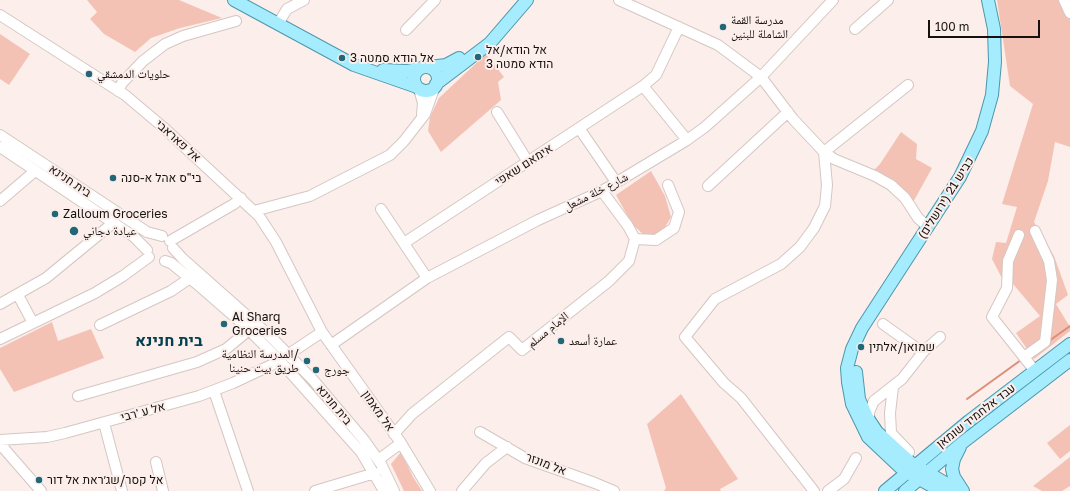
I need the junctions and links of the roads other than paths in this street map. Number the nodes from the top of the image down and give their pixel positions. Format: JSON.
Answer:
{"nodes":[{"id":1,"x":234,"y":0,"type":"edge"},
{"id":2,"x":304,"y":0,"type":"edge"},
{"id":3,"x":436,"y":0,"type":"edge"},
{"id":4,"x":518,"y":0,"type":"edge"},
{"id":5,"x":527,"y":0,"type":"edge"},
{"id":6,"x":619,"y":0,"type":"edge"},
{"id":7,"x":833,"y":0,"type":"edge"},
{"id":8,"x":888,"y":0,"type":"edge"},
{"id":9,"x":988,"y":0,"type":"edge"},
{"id":10,"x":994,"y":0,"type":"edge"},
{"id":11,"x":1064,"y":0,"type":"edge"},
{"id":12,"x":292,"y":3,"type":"edge"},
{"id":13,"x":1070,"y":12,"type":"edge"},
{"id":14,"x":0,"y":15,"type":"edge"},
{"id":15,"x":236,"y":21,"type":"dead end"},
{"id":16,"x":278,"y":24,"type":"junction"},
{"id":17,"x":680,"y":27,"type":"junction"},
{"id":18,"x":855,"y":29,"type":"dead end"},
{"id":19,"x":994,"y":29,"type":"junction"},
{"id":20,"x":406,"y":30,"type":"dead end"},
{"id":21,"x":347,"y":62,"type":"junction"},
{"id":22,"x":424,"y":68,"type":"junction"},
{"id":23,"x":761,"y":77,"type":"junction"},
{"id":24,"x":436,"y":85,"type":"junction"},
{"id":25,"x":908,"y":85,"type":"dead end"},
{"id":26,"x":643,"y":86,"type":"junction"},
{"id":27,"x":418,"y":88,"type":"junction"},
{"id":28,"x":118,"y":91,"type":"junction"},
{"id":29,"x":497,"y":112,"type":"dead end"},
{"id":30,"x":788,"y":112,"type":"junction"},
{"id":31,"x":418,"y":124,"type":"junction"},
{"id":32,"x":579,"y":128,"type":"junction"},
{"id":33,"x":0,"y":135,"type":"edge"},
{"id":34,"x":687,"y":140,"type":"junction"},
{"id":35,"x":0,"y":147,"type":"edge"},
{"id":36,"x":824,"y":152,"type":"junction"},
{"id":37,"x":528,"y":162,"type":"junction"},
{"id":38,"x":35,"y":171,"type":"junction"},
{"id":39,"x":616,"y":182,"type":"junction"},
{"id":40,"x":668,"y":185,"type":"dead end"},
{"id":41,"x":708,"y":186,"type":"dead end"},
{"id":42,"x":602,"y":190,"type":"junction"},
{"id":43,"x":241,"y":198,"type":"junction"},
{"id":44,"x":0,"y":201,"type":"edge"},
{"id":45,"x":380,"y":210,"type":"dead end"},
{"id":46,"x":254,"y":211,"type":"junction"},
{"id":47,"x":113,"y":223,"type":"junction"},
{"id":48,"x":928,"y":227,"type":"junction"},
{"id":49,"x":1035,"y":231,"type":"dead end"},
{"id":50,"x":1019,"y":235,"type":"dead end"},
{"id":51,"x":635,"y":239,"type":"junction"},
{"id":52,"x":168,"y":242,"type":"junction"},
{"id":53,"x":404,"y":243,"type":"junction"},
{"id":54,"x":148,"y":253,"type":"junction"},
{"id":55,"x":165,"y":261,"type":"junction"},
{"id":56,"x":190,"y":278,"type":"junction"},
{"id":57,"x":427,"y":278,"type":"junction"},
{"id":58,"x":18,"y":295,"type":"junction"},
{"id":59,"x":0,"y":304,"type":"edge"},
{"id":60,"x":875,"y":310,"type":"junction"},
{"id":61,"x":33,"y":323,"type":"junction"},
{"id":62,"x":883,"y":324,"type":"dead end"},
{"id":63,"x":100,"y":325,"type":"dead end"},
{"id":64,"x":249,"y":330,"type":"junction"},
{"id":65,"x":322,"y":332,"type":"junction"},
{"id":66,"x":940,"y":336,"type":"dead end"},
{"id":67,"x":0,"y":339,"type":"edge"},
{"id":68,"x":1070,"y":344,"type":"edge"},
{"id":69,"x":331,"y":345,"type":"junction"},
{"id":70,"x":922,"y":352,"type":"junction"},
{"id":71,"x":289,"y":354,"type":"junction"},
{"id":72,"x":1024,"y":357,"type":"junction"},
{"id":73,"x":1070,"y":360,"type":"edge"},
{"id":74,"x":280,"y":361,"type":"junction"},
{"id":75,"x":1070,"y":364,"type":"edge"},
{"id":76,"x":1035,"y":371,"type":"junction"},
{"id":77,"x":1054,"y":371,"type":"junction"},
{"id":78,"x":856,"y":386,"type":"junction"},
{"id":79,"x":893,"y":387,"type":"junction"},
{"id":80,"x":214,"y":391,"type":"junction"},
{"id":81,"x":884,"y":393,"type":"junction"},
{"id":82,"x":78,"y":396,"type":"dead end"},
{"id":83,"x":104,"y":422,"type":"junction"},
{"id":84,"x":869,"y":422,"type":"junction"},
{"id":85,"x":480,"y":432,"type":"dead end"},
{"id":86,"x":394,"y":434,"type":"junction"},
{"id":87,"x":0,"y":440,"type":"edge"},
{"id":88,"x":401,"y":443,"type":"junction"},
{"id":89,"x":962,"y":443,"type":"junction"},
{"id":90,"x":0,"y":444,"type":"edge"},
{"id":91,"x":507,"y":447,"type":"junction"},
{"id":92,"x":909,"y":452,"type":"dead end"},
{"id":93,"x":888,"y":456,"type":"junction"},
{"id":94,"x":856,"y":458,"type":"dead end"},
{"id":95,"x":378,"y":460,"type":"junction"},
{"id":96,"x":156,"y":462,"type":"dead end"},
{"id":97,"x":911,"y":469,"type":"junction"},
{"id":98,"x":375,"y":473,"type":"junction"},
{"id":99,"x":923,"y":476,"type":"junction"},
{"id":100,"x":889,"y":487,"type":"edge"},
{"id":101,"x":41,"y":491,"type":"edge"},
{"id":102,"x":122,"y":491,"type":"edge"},
{"id":103,"x":163,"y":491,"type":"edge"},
{"id":104,"x":248,"y":491,"type":"edge"},
{"id":105,"x":315,"y":491,"type":"edge"},
{"id":106,"x":384,"y":491,"type":"edge"},
{"id":107,"x":394,"y":491,"type":"edge"},
{"id":108,"x":430,"y":491,"type":"edge"},
{"id":109,"x":462,"y":491,"type":"edge"},
{"id":110,"x":614,"y":491,"type":"edge"},
{"id":111,"x":814,"y":491,"type":"edge"},
{"id":112,"x":828,"y":491,"type":"edge"},
{"id":113,"x":905,"y":491,"type":"edge"},
{"id":114,"x":941,"y":491,"type":"edge"},
{"id":115,"x":959,"y":491,"type":"edge"},
{"id":116,"x":963,"y":491,"type":"edge"}],
"edges":[{"from":1,"to":16,"type":"main road"},
{"from":2,"to":12,"type":"street"},
{"from":3,"to":20,"type":"street"},
{"from":4,"to":22,"type":"main road"},
{"from":5,"to":24,"type":"main road"},
{"from":6,"to":17,"type":"street"},
{"from":7,"to":23,"type":"street","name":"شارع خلة مشعل"},
{"from":8,"to":18,"type":"street"},
{"from":9,"to":19,"type":"main road","name":"כביש 21 (ירושלים)"},
{"from":10,"to":19,"type":"main road","name":"כביש 21 (ירושלים)"},
{"from":11,"to":13,"type":"street"},
{"from":12,"to":16,"type":"street"},
{"from":14,"to":28,"type":"street","name":"אל פאראבי"},
{"from":15,"to":28,"type":"street"},
{"from":16,"to":21,"type":"main road"},
{"from":17,"to":23,"type":"street"},
{"from":17,"to":26,"type":"street","name":"אימאם שאפי"},
{"from":19,"to":48,"type":"main road","name":"כביש 21 (ירושלים)"},
{"from":21,"to":22,"type":"main road"},
{"from":21,"to":27,"type":"main road"},
{"from":22,"to":24,"type":"main road"},
{"from":22,"to":27,"type":"main road"},
{"from":23,"to":30,"type":"street"},
{"from":23,"to":34,"type":"street","name":"شارع خلة مشعل"},
{"from":24,"to":27,"type":"main road"},
{"from":24,"to":31,"type":"street"},
{"from":25,"to":36,"type":"street"},
{"from":26,"to":32,"type":"street","name":"אימאם שאפי"},
{"from":26,"to":34,"type":"street"},
{"from":27,"to":31,"type":"street"},
{"from":28,"to":43,"type":"street","name":"אל פאראבי"},
{"from":29,"to":37,"type":"street"},
{"from":30,"to":36,"type":"street"},
{"from":30,"to":41,"type":"street"},
{"from":31,"to":46,"type":"street"},
{"from":32,"to":37,"type":"street","name":"אימאם שאפי"},
{"from":32,"to":39,"type":"street"},
{"from":33,"to":52,"type":"street","name":"בית חנינא"},
{"from":34,"to":39,"type":"street","name":"شارع خلة مشعل"},
{"from":35,"to":38,"type":"street","name":"בית חנינא"},
{"from":36,"to":48,"type":"street"},
{"from":36,"to":111,"type":"street"},
{"from":37,"to":53,"type":"street","name":"אימאם שאפי"},
{"from":38,"to":44,"type":"street"},
{"from":38,"to":47,"type":"street","name":"בית חנינא"},
{"from":39,"to":42,"type":"street","name":"شارع خلة مشعل"},
{"from":40,"to":51,"type":"street"},
{"from":42,"to":51,"type":"street"},
{"from":42,"to":57,"type":"street","name":"شارع خلة مشعل"},
{"from":43,"to":46,"type":"street","name":"אל פאראבי"},
{"from":43,"to":52,"type":"street"},
{"from":45,"to":53,"type":"street"},
{"from":46,"to":65,"type":"street","name":"אל פאראבי"},
{"from":47,"to":54,"type":"street","name":"בית חנינא"},
{"from":47,"to":58,"type":"street"},
{"from":48,"to":60,"type":"main road","name":"כביש 21 (ירושלים)"},
{"from":49,"to":72,"type":"street"},
{"from":50,"to":72,"type":"street"},
{"from":51,"to":86,"type":"street","name":"الإمام مسلم"},
{"from":52,"to":54,"type":"street"},
{"from":52,"to":55,"type":"street"},
{"from":52,"to":71,"type":"street","name":"בית חנינא"},
{"from":53,"to":57,"type":"street"},
{"from":54,"to":55,"type":"street"},
{"from":54,"to":61,"type":"street"},
{"from":55,"to":56,"type":"street","name":"בית חנינא"},
{"from":56,"to":63,"type":"street"},
{"from":56,"to":64,"type":"street","name":"בית חנינא"},
{"from":57,"to":69,"type":"street","name":"شارع خلة مشعل"},
{"from":58,"to":59,"type":"street"},
{"from":58,"to":61,"type":"street"},
{"from":60,"to":78,"type":"main road","name":"כביש 21 (ירושלים)"},
{"from":60,"to":93,"type":"main road","name":"כביש 21 (ירושלים)"},
{"from":61,"to":67,"type":"street"},
{"from":62,"to":70,"type":"street"},
{"from":64,"to":74,"type":"street","name":"בית חנינא"},
{"from":64,"to":82,"type":"street"},
{"from":65,"to":69,"type":"street","name":"אל מאמון"},
{"from":65,"to":71,"type":"street"},
{"from":66,"to":70,"type":"street"},
{"from":68,"to":76,"type":"main road","name":"עבד אלחמיד שומאן"},
{"from":69,"to":86,"type":"street","name":"אל מאמון"},
{"from":70,"to":79,"type":"street"},
{"from":71,"to":95,"type":"street","name":"בית חנינא"},
{"from":72,"to":76,"type":"street"},
{"from":73,"to":77,"type":"main road","name":"עבד אלחמיד שומאן"},
{"from":74,"to":80,"type":"street","name":"אל ע 'רבי"},
{"from":74,"to":98,"type":"street","name":"בית חנינא"},
{"from":75,"to":77,"type":"street"},
{"from":76,"to":97,"type":"main road","name":"עבד אלחמיד שומאן"},
{"from":77,"to":89,"type":"main road","name":"עבד אלחמיד שומאן"},
{"from":78,"to":81,"type":"street"},
{"from":78,"to":84,"type":"main road","name":"כביש 21 (ירושלים)"},
{"from":79,"to":81,"type":"street"},
{"from":79,"to":92,"type":"street"},
{"from":80,"to":83,"type":"street","name":"אל ע 'רבי"},
{"from":80,"to":104,"type":"street"},
{"from":81,"to":84,"type":"street"},
{"from":83,"to":87,"type":"street","name":"אל ע 'רבי"},
{"from":83,"to":102,"type":"street"},
{"from":84,"to":97,"type":"main road","name":"כביש 21 (ירושלים)"},
{"from":85,"to":91,"type":"street","name":"אל מונזר"},
{"from":86,"to":88,"type":"street","name":"אל מאמון"},
{"from":88,"to":95,"type":"street"},
{"from":88,"to":108,"type":"street","name":"אל מאמון"},
{"from":89,"to":99,"type":"main road","name":"עבד אלחמיד שומאן"},
{"from":89,"to":116,"type":"main road"},
{"from":90,"to":101,"type":"street"},
{"from":91,"to":109,"type":"street"},
{"from":91,"to":110,"type":"street","name":"אל מונזר"},
{"from":93,"to":97,"type":"main road","name":"כביש 21 (ירושלים)"},
{"from":93,"to":100,"type":"main road"},
{"from":94,"to":112,"type":"street"},
{"from":95,"to":107,"type":"street","name":"בית חנינא"},
{"from":96,"to":103,"type":"street"},
{"from":97,"to":99,"type":"main road","name":"כביש 21 (ירושלים)"},
{"from":97,"to":100,"type":"main road","name":"עבד אלחמיד שומאן"},
{"from":98,"to":105,"type":"street"},
{"from":98,"to":106,"type":"street","name":"בית חנינא"},
{"from":99,"to":113,"type":"main road","name":"עבד אלחמיד שומאן"},
{"from":99,"to":114,"type":"main road","name":"כביש 21 (ירושלים)"},
{"from":99,"to":115,"type":"main road","name":"כביש 21 (ירושלים)"}]}
